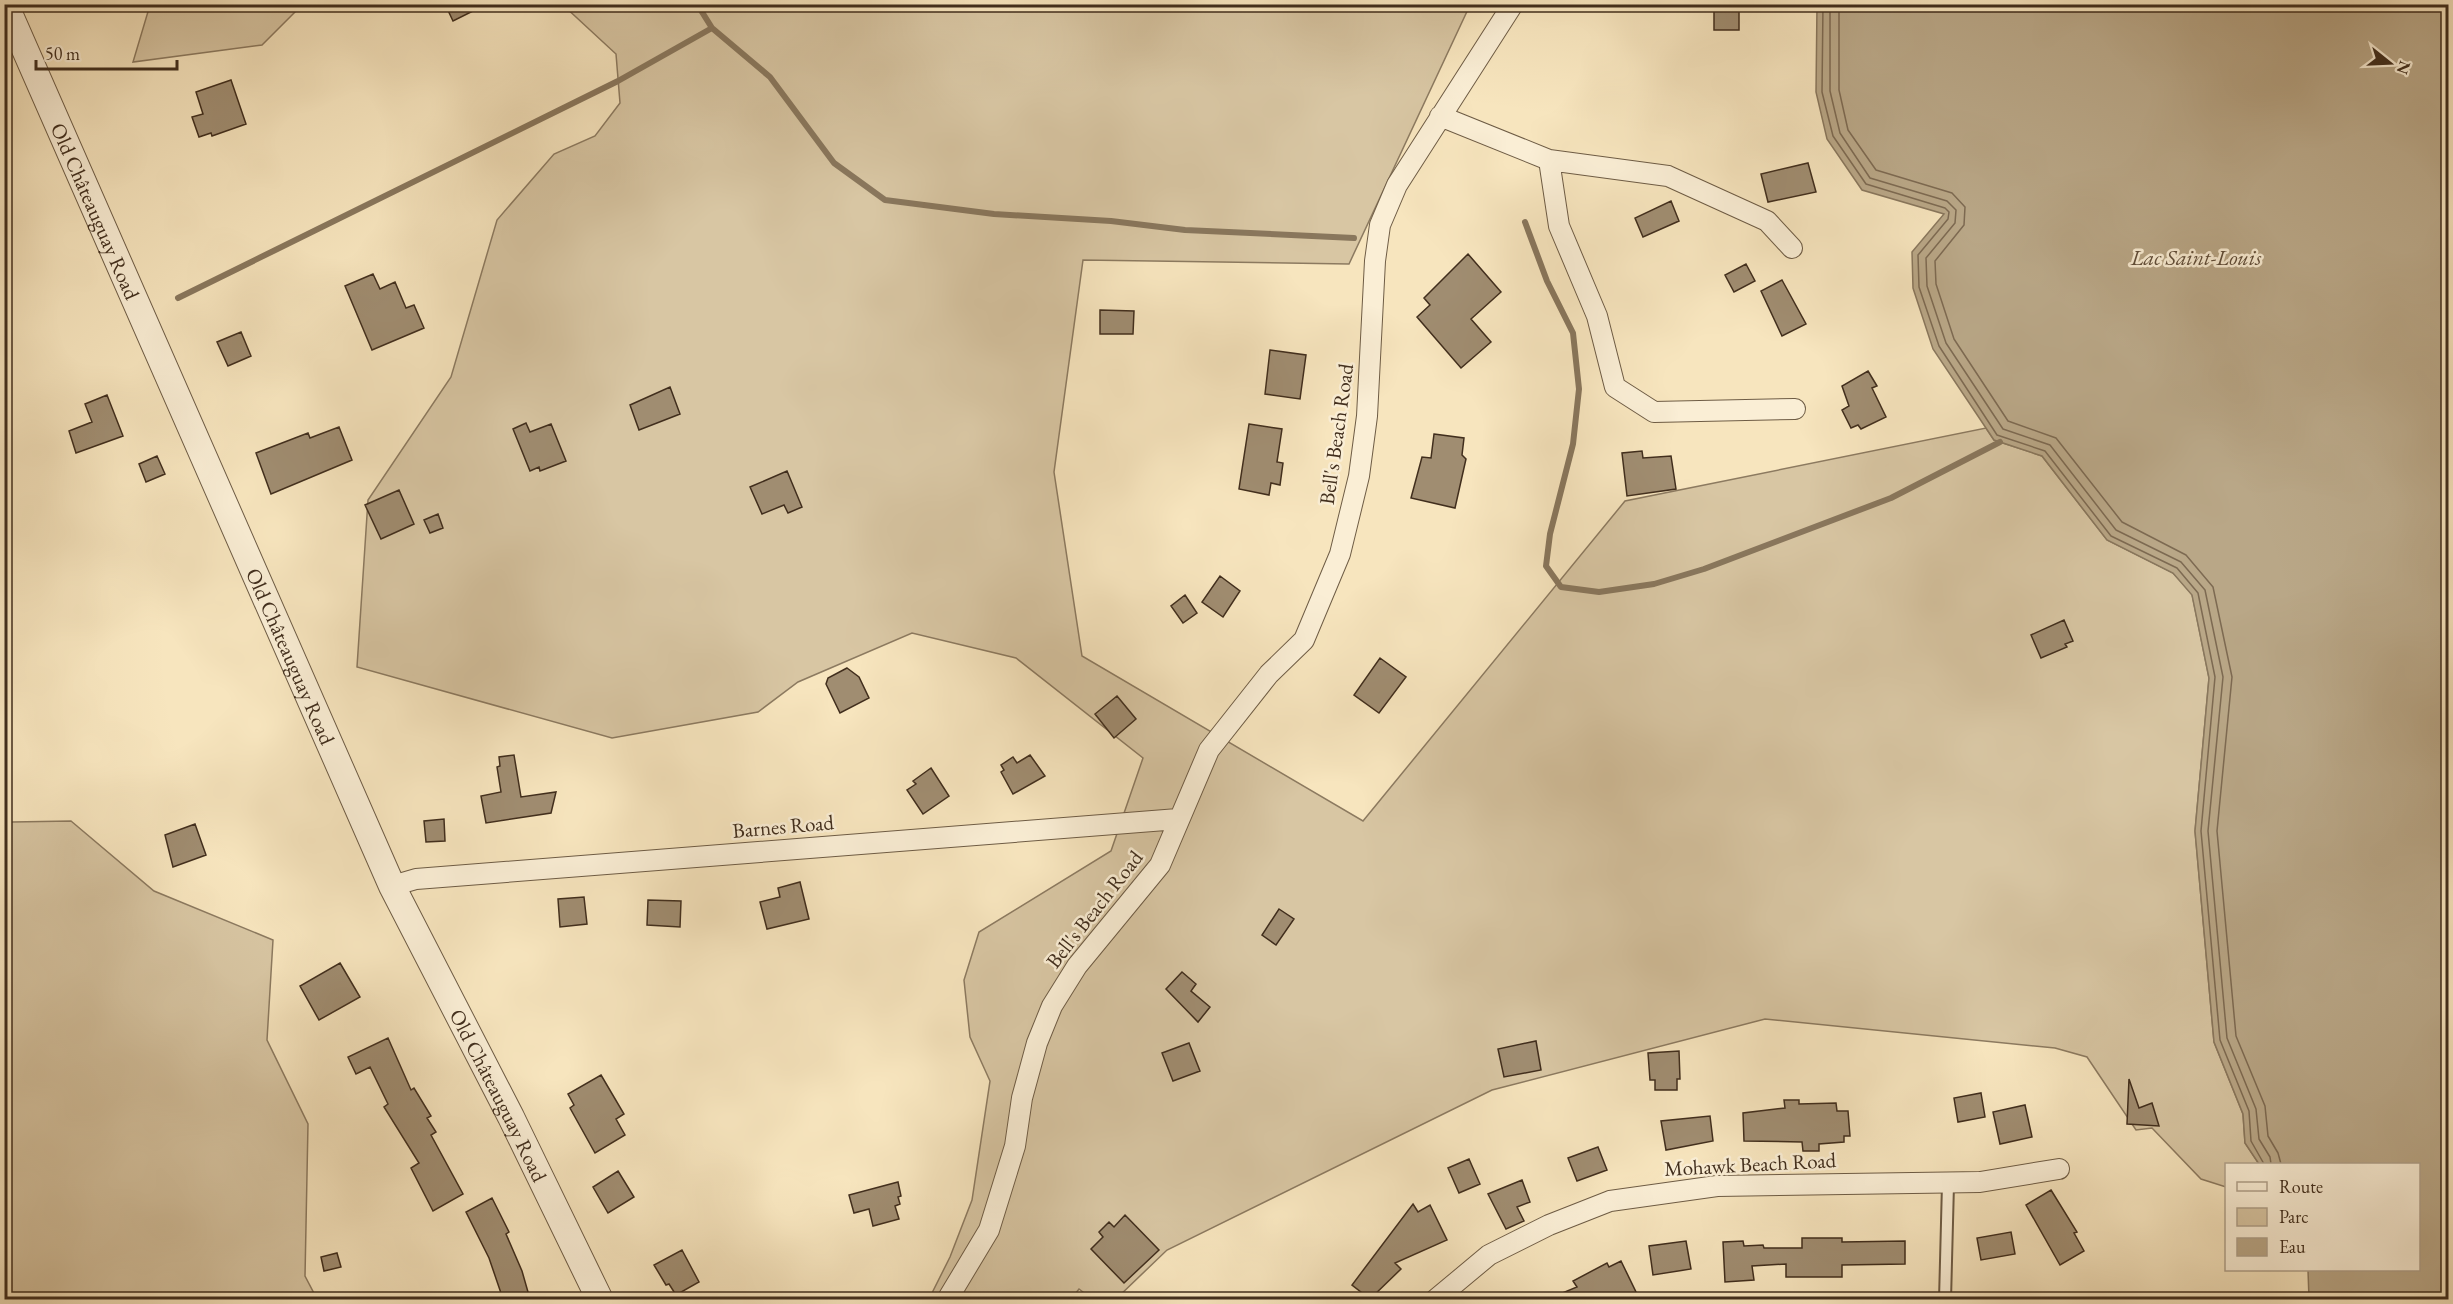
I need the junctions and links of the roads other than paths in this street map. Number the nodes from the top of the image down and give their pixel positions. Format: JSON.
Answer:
{"nodes":[{"id":1,"x":5,"y":4,"type":"edge"},
{"id":2,"x":1513,"y":4,"type":"edge"},
{"id":3,"x":1440,"y":116,"type":"junction"},
{"id":4,"x":1549,"y":160,"type":"junction"},
{"id":5,"x":1792,"y":248,"type":"dead end"},
{"id":6,"x":1795,"y":409,"type":"dead end"},
{"id":7,"x":1178,"y":819,"type":"junction"},
{"id":8,"x":392,"y":886,"type":"junction"},
{"id":9,"x":2059,"y":1169,"type":"dead end"},
{"id":10,"x":1948,"y":1184,"type":"junction"},
{"id":11,"x":600,"y":1299,"type":"edge"},
{"id":12,"x":947,"y":1299,"type":"edge"},
{"id":13,"x":1435,"y":1299,"type":"edge"},
{"id":14,"x":1946,"y":1299,"type":"edge"}],
"edges":[{"from":1,"to":8,"type":"street","name":"Old Châteauguay Road"},
{"from":2,"to":3,"type":"street","name":"Bell's Beach Road"},
{"from":3,"to":4,"type":"street"},
{"from":3,"to":7,"type":"street","name":"Bell's Beach Road"},
{"from":4,"to":5,"type":"street"},
{"from":4,"to":6,"type":"street"},
{"from":7,"to":8,"type":"street","name":"Barnes Road"},
{"from":7,"to":12,"type":"street","name":"Bell's Beach Road"},
{"from":8,"to":11,"type":"street","name":"Old Châteauguay Road"},
{"from":9,"to":10,"type":"street","name":"Mohawk Beach Road"},
{"from":10,"to":13,"type":"street","name":"Mohawk Beach Road"},
{"from":10,"to":14,"type":"lane"}]}
